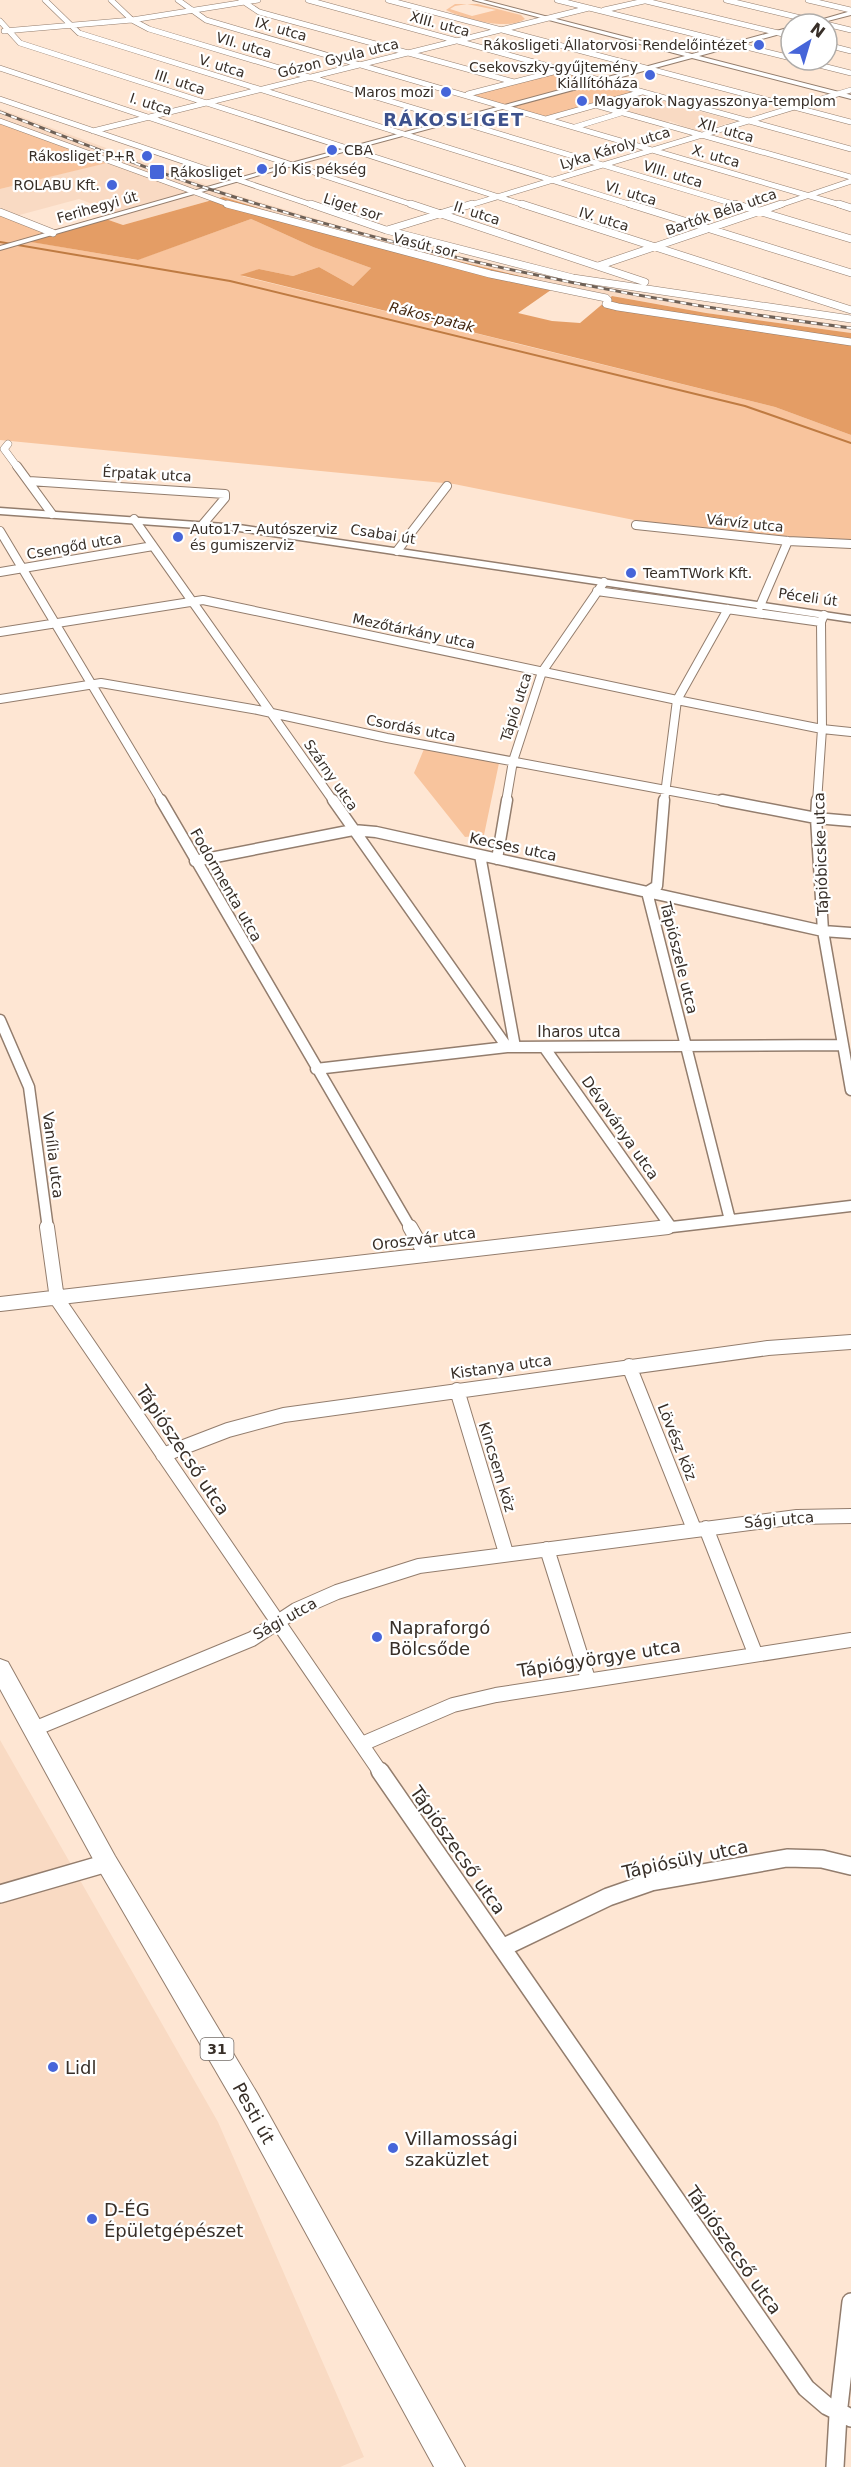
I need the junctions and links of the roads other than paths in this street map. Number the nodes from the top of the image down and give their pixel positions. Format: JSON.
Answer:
{"nodes":[{"id":1,"x":45,"y":0,"type":"edge"},
{"id":2,"x":111,"y":0,"type":"edge"},
{"id":3,"x":178,"y":0,"type":"edge"},
{"id":4,"x":258,"y":0,"type":"edge"},
{"id":5,"x":308,"y":0,"type":"edge"},
{"id":6,"x":388,"y":0,"type":"edge"},
{"id":7,"x":476,"y":0,"type":"edge"},
{"id":8,"x":557,"y":0,"type":"edge"},
{"id":9,"x":643,"y":0,"type":"edge"},
{"id":10,"x":726,"y":0,"type":"edge"},
{"id":11,"x":808,"y":0,"type":"edge"},
{"id":12,"x":242,"y":1,"type":"edge"},
{"id":13,"x":589,"y":8,"type":"junction"},
{"id":14,"x":190,"y":10,"type":"junction"},
{"id":15,"x":602,"y":11,"type":"junction"},
{"id":16,"x":851,"y":11,"type":"edge"},
{"id":17,"x":779,"y":13,"type":"edge"},
{"id":18,"x":546,"y":19,"type":"junction"},
{"id":19,"x":132,"y":20,"type":"junction"},
{"id":20,"x":0,"y":21,"type":"edge"},
{"id":21,"x":70,"y":25,"type":"junction"},
{"id":22,"x":8,"y":30,"type":"junction"},
{"id":23,"x":501,"y":30,"type":"junction"},
{"id":24,"x":0,"y":31,"type":"edge"},
{"id":25,"x":777,"y":33,"type":"joint"},
{"id":26,"x":455,"y":41,"type":"junction"},
{"id":27,"x":735,"y":44,"type":"junction"},
{"id":28,"x":409,"y":53,"type":"junction"},
{"id":29,"x":779,"y":55,"type":"edge"},
{"id":30,"x":692,"y":56,"type":"junction"},
{"id":31,"x":361,"y":65,"type":"junction"},
{"id":32,"x":0,"y":68,"type":"edge"},
{"id":33,"x":647,"y":68,"type":"junction"},
{"id":34,"x":562,"y":69,"type":"junction"},
{"id":35,"x":309,"y":77,"type":"junction"},
{"id":36,"x":601,"y":80,"type":"junction"},
{"id":37,"x":514,"y":82,"type":"junction"},
{"id":38,"x":258,"y":90,"type":"junction"},
{"id":39,"x":851,"y":90,"type":"edge"},
{"id":40,"x":643,"y":92,"type":"junction"},
{"id":41,"x":838,"y":93,"type":"junction"},
{"id":42,"x":465,"y":94,"type":"junction"},
{"id":43,"x":851,"y":97,"type":"edge"},
{"id":44,"x":0,"y":99,"type":"edge"},
{"id":45,"x":205,"y":103,"type":"junction"},
{"id":46,"x":595,"y":105,"type":"junction"},
{"id":47,"x":506,"y":106,"type":"junction"},
{"id":48,"x":793,"y":107,"type":"junction"},
{"id":49,"x":622,"y":113,"type":"junction"},
{"id":50,"x":150,"y":117,"type":"junction"},
{"id":51,"x":546,"y":119,"type":"junction"},
{"id":52,"x":747,"y":120,"type":"junction"},
{"id":53,"x":0,"y":121,"type":"edge"},
{"id":54,"x":454,"y":121,"type":"junction"},
{"id":55,"x":851,"y":122,"type":"edge"},
{"id":56,"x":575,"y":127,"type":"junction"},
{"id":57,"x":93,"y":131,"type":"junction"},
{"id":58,"x":404,"y":134,"type":"junction"},
{"id":59,"x":699,"y":135,"type":"junction"},
{"id":60,"x":349,"y":149,"type":"junction"},
{"id":61,"x":651,"y":149,"type":"junction"},
{"id":62,"x":851,"y":149,"type":"edge"},
{"id":63,"x":293,"y":164,"type":"junction"},
{"id":64,"x":602,"y":165,"type":"junction"},
{"id":65,"x":851,"y":179,"type":"edge"},
{"id":66,"x":236,"y":180,"type":"junction"},
{"id":67,"x":549,"y":181,"type":"junction"},
{"id":68,"x":192,"y":194,"type":"junction"},
{"id":69,"x":808,"y":195,"type":"junction"},
{"id":70,"x":495,"y":197,"type":"junction"},
{"id":71,"x":851,"y":208,"type":"edge"},
{"id":72,"x":0,"y":212,"type":"edge"},
{"id":73,"x":759,"y":212,"type":"junction"},
{"id":74,"x":440,"y":214,"type":"junction"},
{"id":75,"x":708,"y":229,"type":"junction"},
{"id":76,"x":386,"y":230,"type":"junction"},
{"id":77,"x":53,"y":233,"type":"junction"},
{"id":78,"x":851,"y":239,"type":"edge"},
{"id":79,"x":3,"y":247,"type":"edge"},
{"id":80,"x":655,"y":247,"type":"junction"},
{"id":81,"x":598,"y":266,"type":"junction"},
{"id":82,"x":851,"y":273,"type":"edge"},
{"id":83,"x":647,"y":288,"type":"junction"},
{"id":84,"x":851,"y":310,"type":"edge"},
{"id":85,"x":851,"y":319,"type":"edge"},
{"id":86,"x":851,"y":342,"type":"edge"},
{"id":87,"x":8,"y":444,"type":"dead end"},
{"id":88,"x":29,"y":481,"type":"junction"},
{"id":89,"x":447,"y":486,"type":"dead end"},
{"id":90,"x":0,"y":511,"type":"edge"},
{"id":91,"x":52,"y":514,"type":"junction"},
{"id":92,"x":134,"y":519,"type":"junction"},
{"id":93,"x":203,"y":524,"type":"junction"},
{"id":94,"x":636,"y":525,"type":"dead end"},
{"id":95,"x":0,"y":531,"type":"edge"},
{"id":96,"x":788,"y":541,"type":"junction"},
{"id":97,"x":851,"y":544,"type":"edge"},
{"id":98,"x":153,"y":546,"type":"junction"},
{"id":99,"x":398,"y":551,"type":"junction"},
{"id":100,"x":24,"y":568,"type":"junction"},
{"id":101,"x":0,"y":572,"type":"edge"},
{"id":102,"x":601,"y":586,"type":"junction"},
{"id":103,"x":193,"y":600,"type":"junction"},
{"id":104,"x":760,"y":606,"type":"junction"},
{"id":105,"x":728,"y":609,"type":"junction"},
{"id":106,"x":822,"y":619,"type":"junction"},
{"id":107,"x":851,"y":619,"type":"edge"},
{"id":108,"x":57,"y":622,"type":"junction"},
{"id":109,"x":0,"y":632,"type":"edge"},
{"id":110,"x":542,"y":672,"type":"junction"},
{"id":111,"x":93,"y":683,"type":"junction"},
{"id":112,"x":0,"y":699,"type":"edge"},
{"id":113,"x":677,"y":700,"type":"junction"},
{"id":114,"x":272,"y":715,"type":"junction"},
{"id":115,"x":822,"y":729,"type":"junction"},
{"id":116,"x":851,"y":732,"type":"edge"},
{"id":117,"x":513,"y":762,"type":"junction"},
{"id":118,"x":665,"y":790,"type":"junction"},
{"id":119,"x":816,"y":818,"type":"junction"},
{"id":120,"x":851,"y":821,"type":"edge"},
{"id":121,"x":353,"y":830,"type":"junction"},
{"id":122,"x":480,"y":855,"type":"junction"},
{"id":123,"x":497,"y":859,"type":"junction"},
{"id":124,"x":195,"y":861,"type":"junction"},
{"id":125,"x":647,"y":892,"type":"junction"},
{"id":126,"x":823,"y":931,"type":"junction"},
{"id":127,"x":851,"y":933,"type":"edge"},
{"id":128,"x":0,"y":1020,"type":"edge"},
{"id":129,"x":511,"y":1047,"type":"junction"},
{"id":130,"x":544,"y":1047,"type":"junction"},
{"id":131,"x":686,"y":1048,"type":"junction"},
{"id":132,"x":846,"y":1053,"type":"edge"},
{"id":133,"x":316,"y":1069,"type":"junction"},
{"id":134,"x":851,"y":1090,"type":"edge"},
{"id":135,"x":851,"y":1206,"type":"edge"},
{"id":136,"x":730,"y":1220,"type":"junction"},
{"id":137,"x":671,"y":1227,"type":"junction"},
{"id":138,"x":426,"y":1256,"type":"junction"},
{"id":139,"x":57,"y":1299,"type":"junction"},
{"id":140,"x":0,"y":1304,"type":"edge"},
{"id":141,"x":851,"y":1342,"type":"edge"},
{"id":142,"x":629,"y":1366,"type":"junction"},
{"id":143,"x":457,"y":1390,"type":"junction"},
{"id":144,"x":163,"y":1455,"type":"junction"},
{"id":145,"x":851,"y":1516,"type":"edge"},
{"id":146,"x":700,"y":1529,"type":"junction"},
{"id":147,"x":547,"y":1548,"type":"junction"},
{"id":148,"x":506,"y":1553,"type":"junction"},
{"id":149,"x":278,"y":1622,"type":"junction"},
{"id":150,"x":851,"y":1640,"type":"edge"},
{"id":151,"x":755,"y":1653,"type":"junction"},
{"id":152,"x":0,"y":1668,"type":"edge"},
{"id":153,"x":588,"y":1679,"type":"junction"},
{"id":154,"x":34,"y":1729,"type":"junction"},
{"id":155,"x":362,"y":1744,"type":"junction"},
{"id":156,"x":106,"y":1863,"type":"junction"},
{"id":157,"x":851,"y":1866,"type":"edge"},
{"id":158,"x":0,"y":1894,"type":"edge"},
{"id":159,"x":502,"y":1948,"type":"junction"},
{"id":160,"x":851,"y":2302,"type":"edge"},
{"id":161,"x":844,"y":2416,"type":"edge"},
{"id":162,"x":450,"y":2467,"type":"edge"},
{"id":163,"x":836,"y":2467,"type":"edge"}],
"edges":[{"from":1,"to":21,"type":"street"},
{"from":2,"to":19,"type":"street"},
{"from":3,"to":14,"type":"street","name":"IX. utca"},
{"from":4,"to":12,"type":"street"},
{"from":5,"to":26,"type":"street","name":"XIII. utca"},
{"from":6,"to":23,"type":"street"},
{"from":7,"to":18,"type":"street"},
{"from":8,"to":13,"type":"street"},
{"from":9,"to":15,"type":"street"},
{"from":9,"to":25,"type":"street"},
{"from":10,"to":17,"type":"street"},
{"from":11,"to":16,"type":"street"},
{"from":12,"to":14,"type":"street"},
{"from":12,"to":28,"type":"street"},
{"from":13,"to":15,"type":"street"},
{"from":13,"to":18,"type":"street","name":"Gózon Gyula utca"},
{"from":14,"to":19,"type":"street"},
{"from":14,"to":31,"type":"street","name":"IX. utca"},
{"from":15,"to":27,"type":"street"},
{"from":18,"to":23,"type":"street","name":"Gózon Gyula utca"},
{"from":18,"to":30,"type":"street"},
{"from":19,"to":21,"type":"street"},
{"from":19,"to":35,"type":"street","name":"VII. utca"},
{"from":20,"to":22,"type":"street","name":"III. utca"},
{"from":21,"to":22,"type":"street"},
{"from":21,"to":38,"type":"street","name":"V. utca"},
{"from":22,"to":24,"type":"street"},
{"from":22,"to":45,"type":"street","name":"III. utca"},
{"from":23,"to":26,"type":"street","name":"Gózon Gyula utca"},
{"from":23,"to":33,"type":"street"},
{"from":25,"to":27,"type":"street","name":"Ferihegyi út"},
{"from":26,"to":28,"type":"street","name":"Gózon Gyula utca"},
{"from":26,"to":34,"type":"street","name":"XIII. utca"},
{"from":27,"to":29,"type":"street"},
{"from":27,"to":30,"type":"street","name":"Ferihegyi út"},
{"from":28,"to":31,"type":"street","name":"Gózon Gyula utca"},
{"from":28,"to":37,"type":"street"},
{"from":30,"to":33,"type":"street","name":"Ferihegyi út"},
{"from":30,"to":41,"type":"street"},
{"from":31,"to":35,"type":"street","name":"Gózon Gyula utca"},
{"from":31,"to":42,"type":"street","name":"IX. utca"},
{"from":32,"to":50,"type":"street","name":"I. utca"},
{"from":33,"to":36,"type":"street","name":"Ferihegyi út"},
{"from":33,"to":48,"type":"street"},
{"from":34,"to":36,"type":"street","name":"XIII. utca"},
{"from":34,"to":37,"type":"street"},
{"from":35,"to":38,"type":"street","name":"Gózon Gyula utca"},
{"from":35,"to":54,"type":"street","name":"VII. utca"},
{"from":36,"to":40,"type":"street","name":"XIII. utca"},
{"from":36,"to":47,"type":"street","name":"Ferihegyi út"},
{"from":37,"to":42,"type":"street"},
{"from":38,"to":45,"type":"street","name":"Gózon Gyula utca"},
{"from":38,"to":58,"type":"street","name":"V. utca"},
{"from":39,"to":41,"type":"street","name":"Lyka Károly utca"},
{"from":40,"to":46,"type":"street"},
{"from":40,"to":52,"type":"street","name":"XIII. utca"},
{"from":41,"to":43,"type":"street"},
{"from":41,"to":48,"type":"street","name":"Lyka Károly utca"},
{"from":42,"to":47,"type":"street","name":"IX. utca"},
{"from":44,"to":57,"type":"street","name":"Liget sor"},
{"from":45,"to":50,"type":"street","name":"Gózon Gyula utca"},
{"from":45,"to":60,"type":"street","name":"III. utca"},
{"from":46,"to":49,"type":"street","name":"XII. utca"},
{"from":46,"to":51,"type":"street"},
{"from":47,"to":51,"type":"street","name":"X. utca"},
{"from":47,"to":54,"type":"street","name":"Ferihegyi út"},
{"from":48,"to":52,"type":"street","name":"Lyka Károly utca"},
{"from":48,"to":55,"type":"street"},
{"from":49,"to":56,"type":"street"},
{"from":49,"to":59,"type":"street","name":"XII. utca"},
{"from":50,"to":57,"type":"street","name":"Gózon Gyula utca"},
{"from":50,"to":63,"type":"street","name":"I. utca"},
{"from":51,"to":56,"type":"street","name":"X. utca"},
{"from":52,"to":59,"type":"street","name":"Lyka Károly utca"},
{"from":52,"to":62,"type":"street","name":"XIII. utca"},
{"from":53,"to":68,"type":"street","name":"Vasút sor"},
{"from":54,"to":58,"type":"street","name":"Ferihegyi út"},
{"from":54,"to":64,"type":"street","name":"VIII. utca"},
{"from":56,"to":61,"type":"street","name":"X. utca"},
{"from":57,"to":66,"type":"street","name":"Liget sor"},
{"from":58,"to":60,"type":"street","name":"Ferihegyi út"},
{"from":58,"to":67,"type":"street","name":"VI. utca"},
{"from":59,"to":61,"type":"street","name":"Lyka Károly utca"},
{"from":59,"to":65,"type":"street","name":"XII. utca"},
{"from":60,"to":63,"type":"street","name":"Ferihegyi út"},
{"from":60,"to":70,"type":"street","name":"IV. utca"},
{"from":61,"to":64,"type":"street","name":"Lyka Károly utca"},
{"from":61,"to":69,"type":"street","name":"X. utca"},
{"from":63,"to":66,"type":"street","name":"Ferihegyi út"},
{"from":63,"to":74,"type":"street","name":"II. utca"},
{"from":64,"to":67,"type":"street","name":"Lyka Károly utca"},
{"from":64,"to":73,"type":"street","name":"VIII. utca"},
{"from":65,"to":69,"type":"street","name":"Bartók Béla utca"},
{"from":66,"to":68,"type":"street","name":"Ferihegyi út"},
{"from":66,"to":76,"type":"street","name":"Liget sor"},
{"from":67,"to":70,"type":"street","name":"Lyka Károly utca"},
{"from":67,"to":75,"type":"street","name":"VI. utca"},
{"from":68,"to":77,"type":"street","name":"Ferihegyi út"},
{"from":68,"to":86,"type":"street","name":"Vasút sor"},
{"from":69,"to":71,"type":"street","name":"X. utca"},
{"from":69,"to":73,"type":"street","name":"Bartók Béla utca"},
{"from":70,"to":74,"type":"street","name":"Lyka Károly utca"},
{"from":70,"to":80,"type":"street","name":"IV. utca"},
{"from":72,"to":77,"type":"street"},
{"from":73,"to":75,"type":"street","name":"Bartók Béla utca"},
{"from":73,"to":78,"type":"street","name":"VIII. utca"},
{"from":74,"to":76,"type":"street","name":"Lyka Károly utca"},
{"from":74,"to":81,"type":"street","name":"II. utca"},
{"from":75,"to":80,"type":"street","name":"Bartók Béla utca"},
{"from":75,"to":82,"type":"street","name":"VI. utca"},
{"from":76,"to":83,"type":"street","name":"Liget sor"},
{"from":77,"to":79,"type":"street","name":"Ferihegyi út"},
{"from":80,"to":81,"type":"street","name":"Bartók Béla utca"},
{"from":80,"to":84,"type":"street","name":"IV. utca"},
{"from":81,"to":83,"type":"street","name":"II. utca"},
{"from":83,"to":85,"type":"street","name":"Liget sor"},
{"from":87,"to":88,"type":"street"},
{"from":88,"to":91,"type":"street"},
{"from":88,"to":93,"type":"street","name":"Érpatak utca"},
{"from":89,"to":99,"type":"street"},
{"from":90,"to":91,"type":"main road","name":"Csabai út"},
{"from":91,"to":92,"type":"main road","name":"Csabai út"},
{"from":92,"to":93,"type":"main road","name":"Csabai út"},
{"from":92,"to":98,"type":"street","name":"Szárny utca"},
{"from":93,"to":99,"type":"main road","name":"Csabai út"},
{"from":94,"to":96,"type":"street","name":"Várvíz utca"},
{"from":95,"to":100,"type":"street","name":"Fodormenta utca"},
{"from":96,"to":97,"type":"street","name":"Várvíz utca"},
{"from":96,"to":104,"type":"street"},
{"from":98,"to":100,"type":"street","name":"Csengőd utca"},
{"from":98,"to":103,"type":"street","name":"Szárny utca"},
{"from":99,"to":102,"type":"main road","name":"Csabai út"},
{"from":100,"to":101,"type":"street","name":"Csengőd utca"},
{"from":100,"to":108,"type":"street","name":"Fodormenta utca"},
{"from":102,"to":104,"type":"main road","name":"Csabai út"},
{"from":102,"to":105,"type":"street","name":"Csabai út"},
{"from":102,"to":110,"type":"street","name":"Tápió utca"},
{"from":103,"to":108,"type":"street","name":"Mezőtárkány utca"},
{"from":103,"to":110,"type":"street","name":"Mezőtárkány utca"},
{"from":103,"to":114,"type":"street","name":"Szárny utca"},
{"from":104,"to":106,"type":"main road","name":"Péceli út"},
{"from":105,"to":106,"type":"street","name":"Csabai út"},
{"from":105,"to":113,"type":"street","name":"Tápiószele utca"},
{"from":106,"to":107,"type":"main road","name":"Péceli út"},
{"from":106,"to":115,"type":"street","name":"Tápióbicske utca"},
{"from":108,"to":109,"type":"street","name":"Mezőtárkány utca"},
{"from":108,"to":111,"type":"street","name":"Fodormenta utca"},
{"from":110,"to":113,"type":"street","name":"Mezőtárkány utca"},
{"from":110,"to":117,"type":"street","name":"Tápió utca"},
{"from":111,"to":112,"type":"street","name":"Csordás utca"},
{"from":111,"to":114,"type":"street","name":"Csordás utca"},
{"from":111,"to":124,"type":"street","name":"Fodormenta utca"},
{"from":113,"to":115,"type":"street","name":"Mezőtárkány utca"},
{"from":113,"to":118,"type":"street","name":"Tápiószele utca"},
{"from":114,"to":117,"type":"street","name":"Csordás utca"},
{"from":114,"to":121,"type":"street","name":"Szárny utca"},
{"from":115,"to":116,"type":"street","name":"Mezőtárkány utca"},
{"from":115,"to":119,"type":"street","name":"Tápióbicske utca"},
{"from":117,"to":118,"type":"street","name":"Csordás utca"},
{"from":117,"to":123,"type":"street","name":"Tápió utca"},
{"from":118,"to":119,"type":"street","name":"Csordás utca"},
{"from":118,"to":125,"type":"street","name":"Tápiószele utca"},
{"from":119,"to":120,"type":"street","name":"Csordás utca"},
{"from":119,"to":126,"type":"street","name":"Tápióbicske utca"},
{"from":121,"to":122,"type":"street","name":"Kecses utca"},
{"from":121,"to":124,"type":"street","name":"Kecses utca"},
{"from":121,"to":129,"type":"street","name":"Szárny utca"},
{"from":122,"to":123,"type":"street","name":"Kecses utca"},
{"from":122,"to":129,"type":"street"},
{"from":123,"to":125,"type":"street","name":"Kecses utca"},
{"from":124,"to":133,"type":"street","name":"Fodormenta utca"},
{"from":125,"to":126,"type":"street","name":"Kecses utca"},
{"from":125,"to":131,"type":"street","name":"Tápiószele utca"},
{"from":126,"to":127,"type":"street","name":"Kecses utca"},
{"from":126,"to":132,"type":"street","name":"Tápióbicske utca"},
{"from":128,"to":139,"type":"street","name":"Vanília utca"},
{"from":129,"to":130,"type":"street","name":"Iharos utca"},
{"from":129,"to":133,"type":"street","name":"Iharos utca"},
{"from":130,"to":131,"type":"street","name":"Iharos utca"},
{"from":130,"to":137,"type":"street","name":"Dévaványa utca"},
{"from":131,"to":132,"type":"street","name":"Iharos utca"},
{"from":131,"to":136,"type":"street","name":"Tápiószele utca"},
{"from":132,"to":134,"type":"street","name":"Tápióbicske utca"},
{"from":133,"to":138,"type":"street","name":"Fodormenta utca"},
{"from":135,"to":136,"type":"street","name":"Oroszvár utca"},
{"from":136,"to":137,"type":"street","name":"Oroszvár utca"},
{"from":137,"to":138,"type":"street","name":"Oroszvár utca"},
{"from":138,"to":139,"type":"street","name":"Oroszvár utca"},
{"from":139,"to":140,"type":"street","name":"Oroszvár utca"},
{"from":139,"to":144,"type":"street","name":"Tápiószecső utca"},
{"from":141,"to":142,"type":"street","name":"Kistanya utca"},
{"from":142,"to":143,"type":"street","name":"Kistanya utca"},
{"from":142,"to":146,"type":"street","name":"Lövész köz"},
{"from":143,"to":144,"type":"street","name":"Kistanya utca"},
{"from":143,"to":148,"type":"street","name":"Kincsem köz"},
{"from":144,"to":149,"type":"street","name":"Tápiószecső utca"},
{"from":145,"to":146,"type":"street","name":"Sági utca"},
{"from":146,"to":147,"type":"street","name":"Sági utca"},
{"from":146,"to":151,"type":"street"},
{"from":147,"to":148,"type":"street","name":"Sági utca"},
{"from":147,"to":153,"type":"street"},
{"from":148,"to":149,"type":"street","name":"Sági utca"},
{"from":149,"to":154,"type":"street","name":"Sági utca"},
{"from":149,"to":155,"type":"street","name":"Tápiószecső utca"},
{"from":150,"to":151,"type":"street","name":"Tápiógyörgye utca"},
{"from":151,"to":153,"type":"street","name":"Tápiógyörgye utca"},
{"from":152,"to":154,"type":"main road","name":"Pesti út","number":"31"},
{"from":153,"to":155,"type":"street","name":"Tápiógyörgye utca"},
{"from":154,"to":156,"type":"main road","name":"Pesti út","number":"31"},
{"from":155,"to":159,"type":"street","name":"Tápiószecső utca"},
{"from":156,"to":158,"type":"street"},
{"from":156,"to":162,"type":"main road","name":"Pesti út","number":"31"},
{"from":157,"to":159,"type":"street","name":"Tápiósüly utca"},
{"from":159,"to":161,"type":"street","name":"Tápiószecső utca"},
{"from":160,"to":161,"type":"street"},
{"from":161,"to":163,"type":"street"}]}
